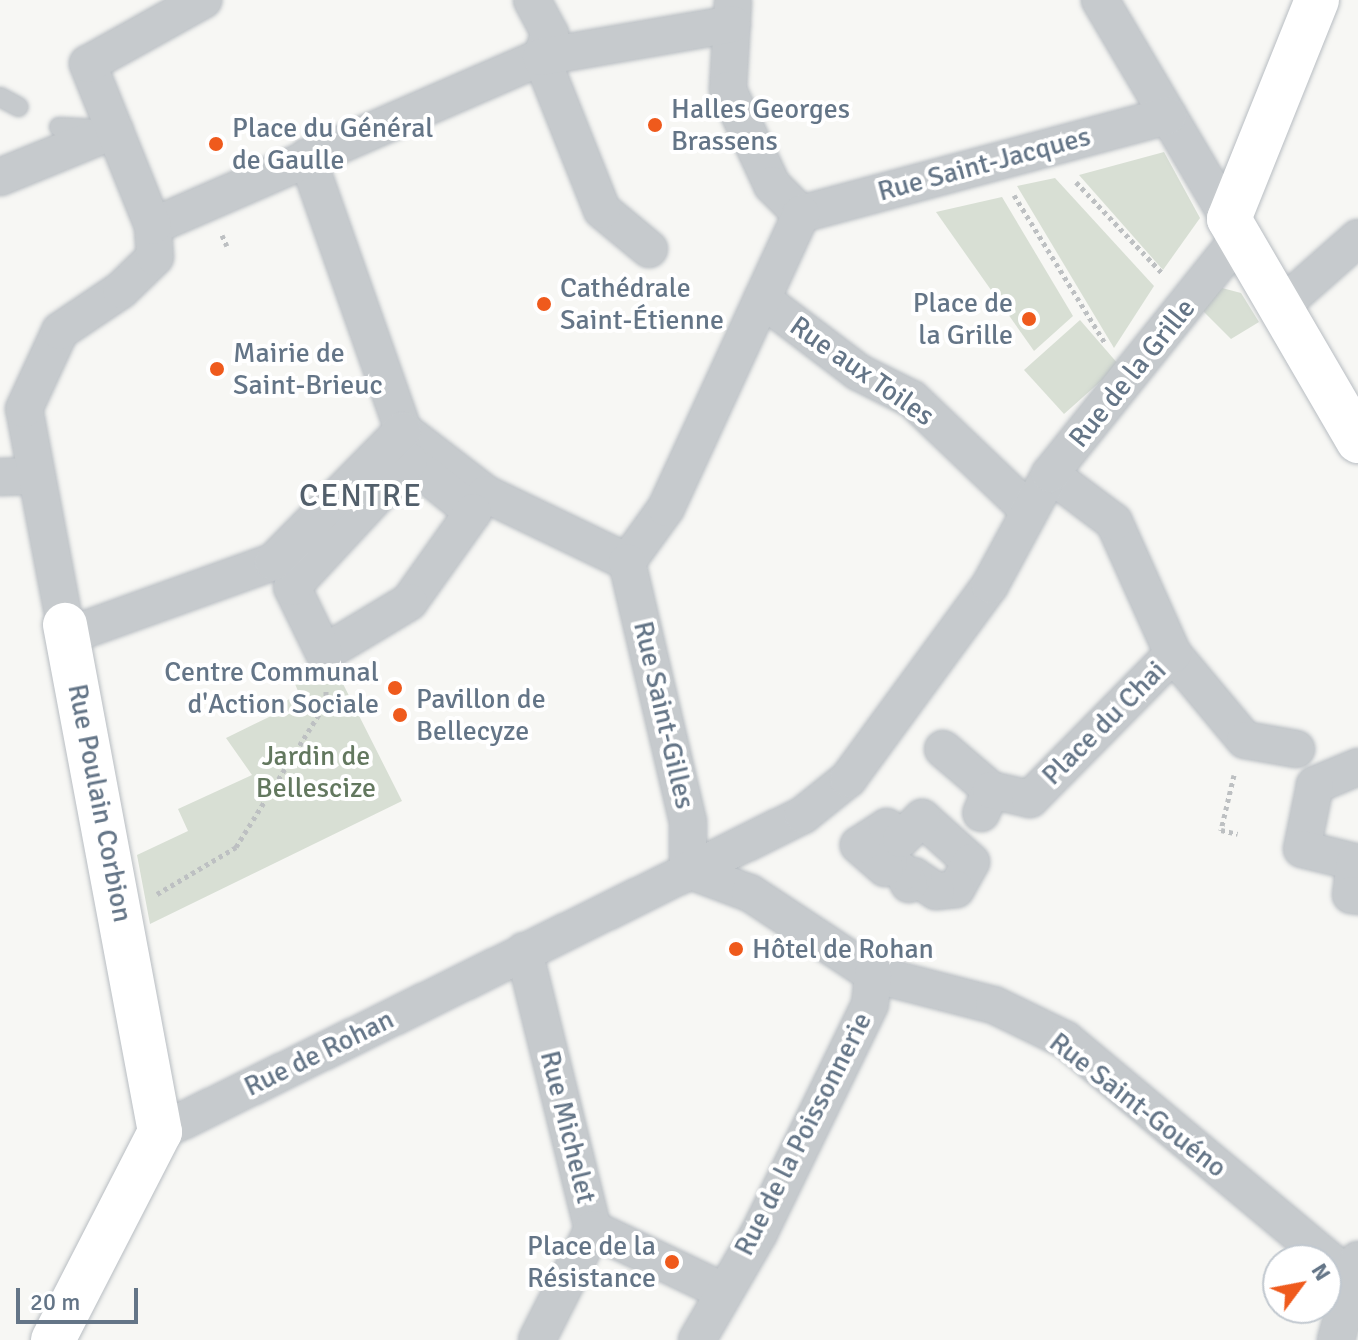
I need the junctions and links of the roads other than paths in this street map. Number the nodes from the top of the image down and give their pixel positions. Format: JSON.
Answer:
{"nodes":[{"id":1,"x":203,"y":0,"type":"edge"},
{"id":2,"x":532,"y":0,"type":"edge"},
{"id":3,"x":1100,"y":0,"type":"edge"},
{"id":4,"x":1317,"y":0,"type":"edge"},
{"id":5,"x":733,"y":12,"type":"edge"},
{"id":6,"x":541,"y":57,"type":"junction"},
{"id":7,"x":0,"y":97,"type":"edge"},
{"id":8,"x":19,"y":107,"type":"dead end"},
{"id":9,"x":1168,"y":116,"type":"junction"},
{"id":10,"x":59,"y":127,"type":"dead end"},
{"id":11,"x":115,"y":130,"type":"junction"},
{"id":12,"x":307,"y":157,"type":"junction"},
{"id":13,"x":0,"y":177,"type":"edge"},
{"id":14,"x":801,"y":214,"type":"junction"},
{"id":15,"x":153,"y":226,"type":"junction"},
{"id":16,"x":1234,"y":229,"type":"junction"},
{"id":17,"x":1358,"y":238,"type":"edge"},
{"id":18,"x":649,"y":249,"type":"dead end"},
{"id":19,"x":762,"y":299,"type":"junction"},
{"id":20,"x":1280,"y":307,"type":"junction"},
{"id":21,"x":403,"y":430,"type":"junction"},
{"id":22,"x":1358,"y":441,"type":"edge"},
{"id":23,"x":1050,"y":474,"type":"junction"},
{"id":24,"x":17,"y":476,"type":"edge"},
{"id":25,"x":1029,"y":511,"type":"junction"},
{"id":26,"x":627,"y":562,"type":"junction"},
{"id":27,"x":66,"y":630,"type":"junction"},
{"id":28,"x":324,"y":653,"type":"joint"},
{"id":29,"x":1173,"y":654,"type":"junction"},
{"id":30,"x":943,"y":749,"type":"dead end"},
{"id":31,"x":1296,"y":749,"type":"dead end"},
{"id":32,"x":1358,"y":767,"type":"edge"},
{"id":33,"x":688,"y":870,"type":"junction"},
{"id":34,"x":1358,"y":896,"type":"edge"},
{"id":35,"x":524,"y":951,"type":"junction"},
{"id":36,"x":873,"y":974,"type":"junction"},
{"id":37,"x":160,"y":1132,"type":"junction"},
{"id":38,"x":593,"y":1229,"type":"junction"},
{"id":39,"x":1354,"y":1269,"type":"edge"},
{"id":40,"x":721,"y":1290,"type":"junction"},
{"id":41,"x":53,"y":1340,"type":"edge"},
{"id":42,"x":537,"y":1340,"type":"edge"},
{"id":43,"x":697,"y":1340,"type":"edge"},
{"id":44,"x":1336,"y":1340,"type":"edge"}],
"edges":[{"from":1,"to":11,"type":"street"},
{"from":2,"to":6,"type":"street"},
{"from":3,"to":9,"type":"street"},
{"from":4,"to":16,"type":"street"},
{"from":5,"to":6,"type":"street"},
{"from":5,"to":14,"type":"street"},
{"from":6,"to":12,"type":"street"},
{"from":6,"to":18,"type":"street"},
{"from":7,"to":8,"type":"lane"},
{"from":9,"to":14,"type":"street","name":"Rue Saint-Jacques"},
{"from":9,"to":16,"type":"street"},
{"from":10,"to":11,"type":"lane"},
{"from":11,"to":13,"type":"street"},
{"from":11,"to":15,"type":"street"},
{"from":12,"to":15,"type":"street"},
{"from":12,"to":21,"type":"street"},
{"from":14,"to":19,"type":"street"},
{"from":15,"to":24,"type":"street","name":"Rue Poulain Corbion"},
{"from":16,"to":20,"type":"street"},
{"from":16,"to":23,"type":"street","name":"Rue de la Grille"},
{"from":17,"to":20,"type":"street"},
{"from":19,"to":25,"type":"street","name":"Rue aux Toiles"},
{"from":19,"to":26,"type":"street"},
{"from":20,"to":22,"type":"street"},
{"from":21,"to":26,"type":"street"},
{"from":21,"to":27,"type":"street"},
{"from":23,"to":25,"type":"street","name":"Rue de la Grille"},
{"from":23,"to":29,"type":"street","name":"Place du Chai"},
{"from":24,"to":27,"type":"street","name":"Rue Poulain Corbion"},
{"from":25,"to":33,"type":"street","name":"Rue de la Grille"},
{"from":26,"to":33,"type":"street","name":"Rue Saint-Gilles"},
{"from":27,"to":37,"type":"street","name":"Rue Poulain Corbion"},
{"from":28,"to":28,"type":"street"},
{"from":29,"to":30,"type":"street","name":"Place du Chai"},
{"from":29,"to":31,"type":"street","name":"Place du Chai"},
{"from":32,"to":34,"type":"street"},
{"from":33,"to":35,"type":"street","name":"Rue de Rohan"},
{"from":33,"to":36,"type":"street","name":"Rue Saint-Gouéno"},
{"from":35,"to":37,"type":"street","name":"Rue de Rohan"},
{"from":35,"to":38,"type":"street","name":"Rue Michelet"},
{"from":36,"to":39,"type":"street","name":"Rue Saint-Gouéno"},
{"from":36,"to":40,"type":"street","name":"Rue de la Poissonnerie"},
{"from":37,"to":41,"type":"street"},
{"from":38,"to":40,"type":"street"},
{"from":38,"to":42,"type":"street","name":"Rue Michelet"},
{"from":39,"to":44,"type":"street"},
{"from":40,"to":43,"type":"street"}]}
